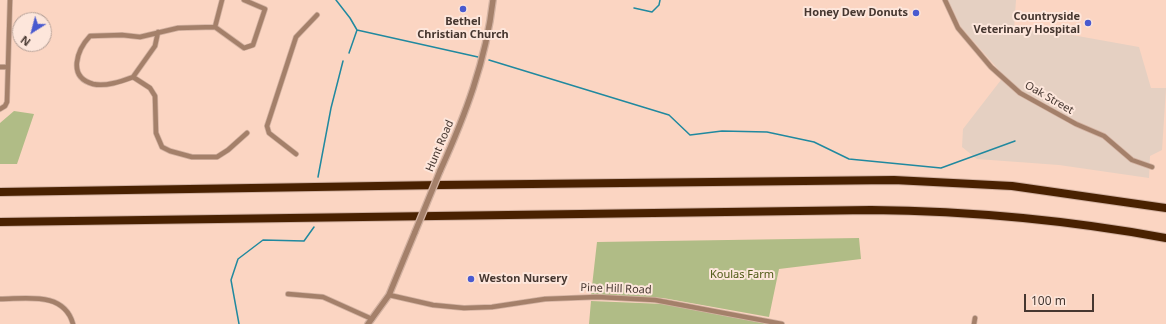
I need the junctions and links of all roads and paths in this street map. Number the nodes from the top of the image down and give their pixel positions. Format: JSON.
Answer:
{"nodes":[{"id":1,"x":10,"y":0,"type":"edge"},
{"id":2,"x":222,"y":0,"type":"edge"},
{"id":3,"x":244,"y":0,"type":"edge"},
{"id":4,"x":493,"y":0,"type":"edge"},
{"id":5,"x":945,"y":0,"type":"edge"},
{"id":6,"x":317,"y":15,"type":"dead end"},
{"id":7,"x":215,"y":27,"type":"junction"},
{"id":8,"x":158,"y":32,"type":"junction"},
{"id":9,"x":0,"y":67,"type":"edge"},
{"id":10,"x":8,"y":67,"type":"junction"},
{"id":11,"x":133,"y":77,"type":"junction"},
{"id":12,"x":0,"y":109,"type":"edge"},
{"id":13,"x":247,"y":133,"type":"dead end"},
{"id":14,"x":296,"y":154,"type":"dead end"},
{"id":15,"x":1152,"y":167,"type":"dead end"},
{"id":16,"x":0,"y":192,"type":"edge"},
{"id":17,"x":1166,"y":208,"type":"edge"},
{"id":18,"x":0,"y":223,"type":"edge"},
{"id":19,"x":1166,"y":238,"type":"edge"},
{"id":20,"x":288,"y":294,"type":"dead end"},
{"id":21,"x":389,"y":295,"type":"junction"},
{"id":22,"x":0,"y":299,"type":"edge"},
{"id":23,"x":975,"y":318,"type":"dead end"},
{"id":24,"x":370,"y":322,"type":"edge"},
{"id":25,"x":73,"y":324,"type":"edge"},
{"id":26,"x":782,"y":324,"type":"edge"},
{"id":27,"x":974,"y":324,"type":"edge"}],
"edges":[{"from":1,"to":10,"type":"street"},
{"from":2,"to":7,"type":"street"},
{"from":3,"to":7,"type":"street"},
{"from":4,"to":21,"type":"street","name":"Hunt Road","bridge":true},
{"from":5,"to":15,"type":"street","name":"Oak Street"},
{"from":6,"to":14,"type":"street"},
{"from":7,"to":8,"type":"street"},
{"from":8,"to":11,"type":"street"},
{"from":8,"to":11,"type":"street"},
{"from":9,"to":10,"type":"street"},
{"from":10,"to":12,"type":"street"},
{"from":11,"to":13,"type":"street"},
{"from":16,"to":17,"type":"highway"},
{"from":18,"to":19,"type":"highway"},
{"from":20,"to":24,"type":"street"},
{"from":21,"to":24,"type":"street"},
{"from":21,"to":26,"type":"street","name":"Pine Hill Road"},
{"from":22,"to":25,"type":"street"},
{"from":23,"to":27,"type":"street"}]}
